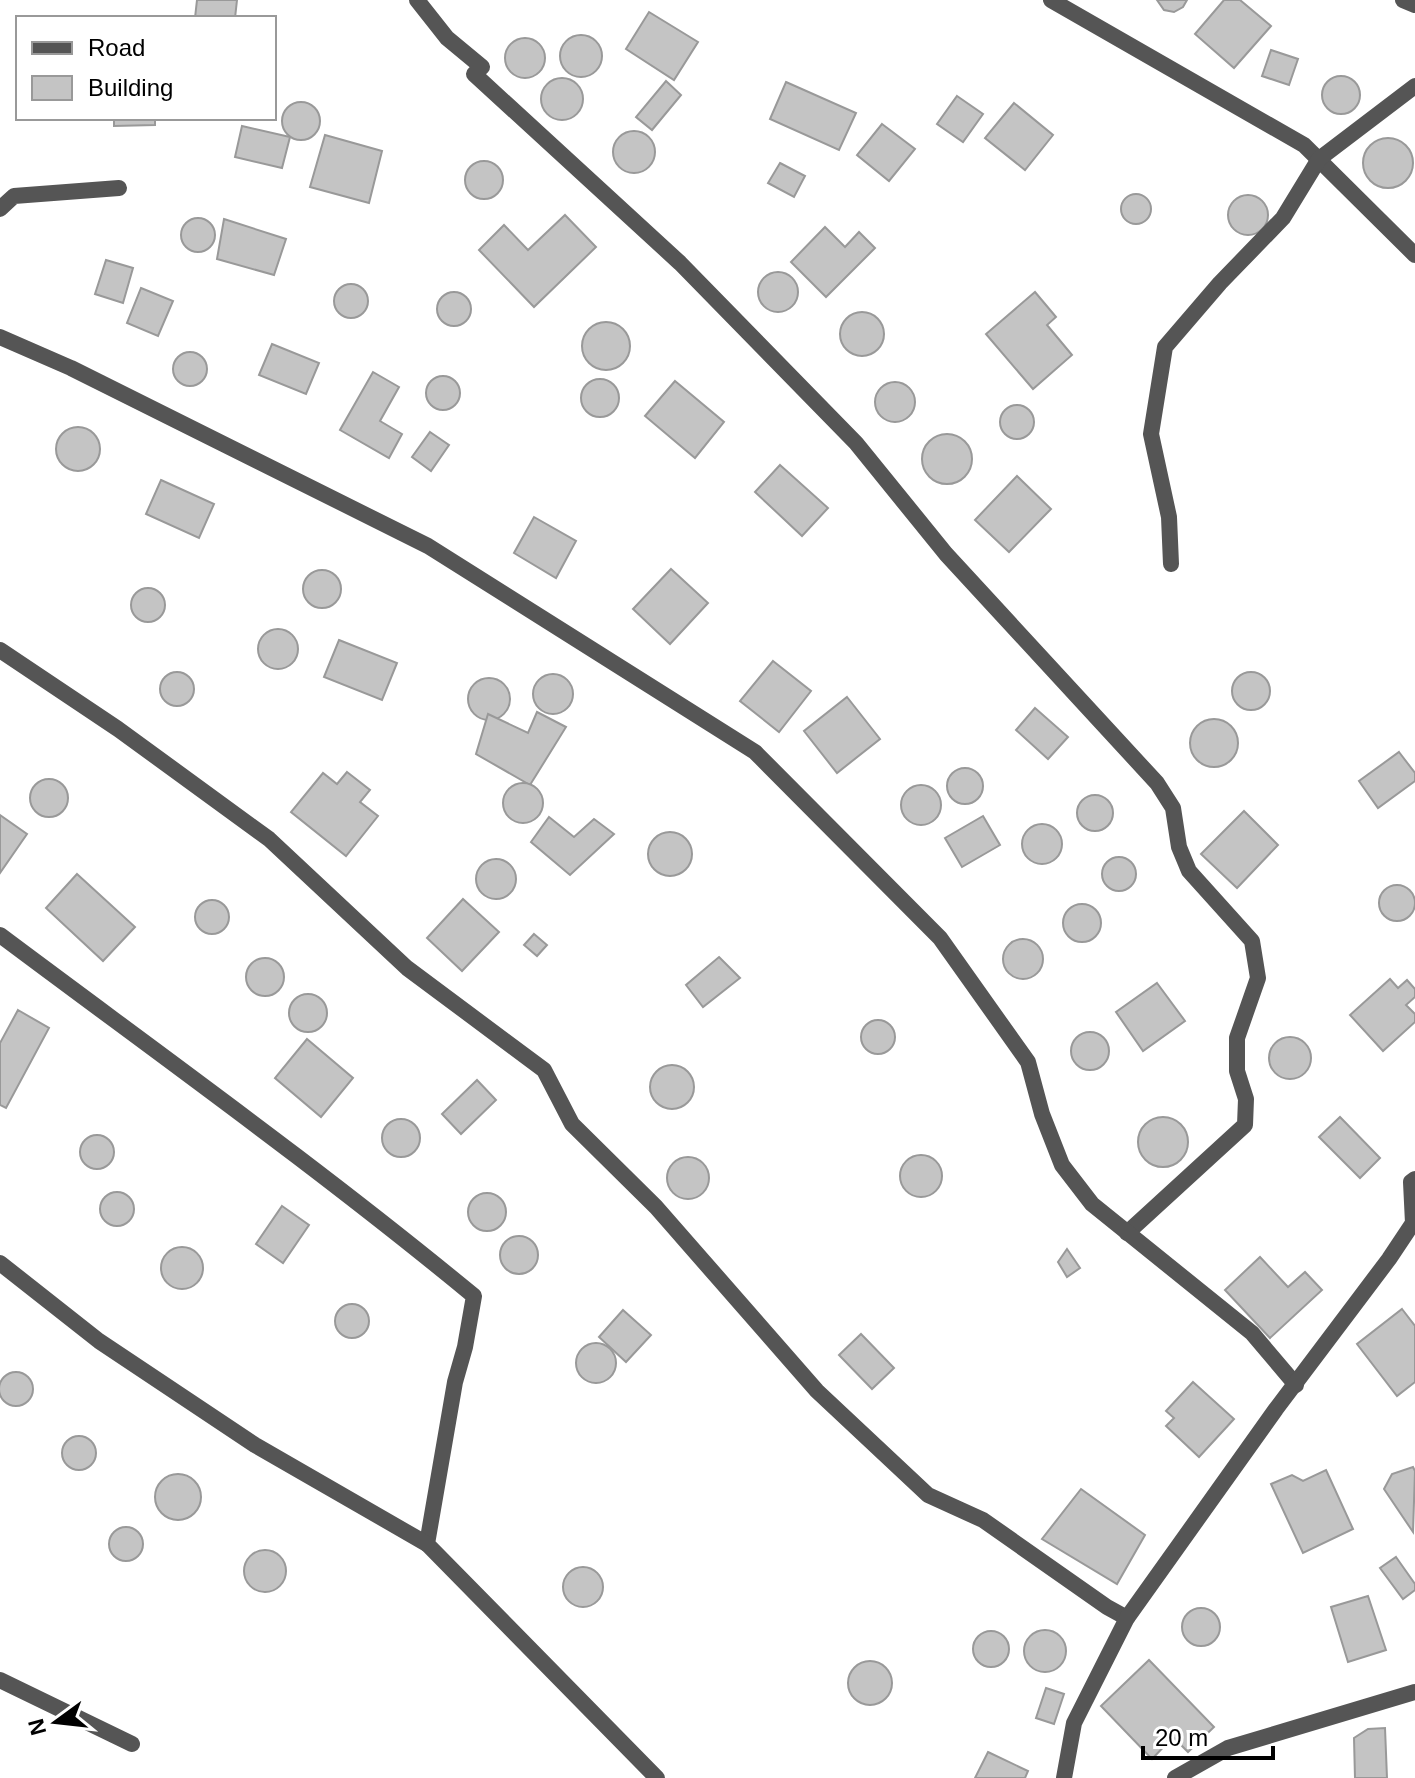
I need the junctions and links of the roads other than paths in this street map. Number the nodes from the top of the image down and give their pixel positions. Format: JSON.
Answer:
{"nodes":[{"id":1,"x":417,"y":0,"type":"edge"},
{"id":2,"x":1051,"y":0,"type":"edge"},
{"id":3,"x":1403,"y":0,"type":"edge"},
{"id":4,"x":1415,"y":5,"type":"edge"},
{"id":5,"x":1415,"y":86,"type":"edge"},
{"id":6,"x":1319,"y":159,"type":"junction"},
{"id":7,"x":119,"y":188,"type":"dead end"},
{"id":8,"x":0,"y":209,"type":"edge"},
{"id":9,"x":1415,"y":255,"type":"edge"},
{"id":10,"x":0,"y":337,"type":"edge"},
{"id":11,"x":1171,"y":564,"type":"dead end"},
{"id":12,"x":0,"y":650,"type":"edge"},
{"id":13,"x":0,"y":935,"type":"edge"},
{"id":14,"x":1415,"y":1179,"type":"edge"},
{"id":15,"x":1127,"y":1233,"type":"junction"},
{"id":16,"x":0,"y":1263,"type":"edge"},
{"id":17,"x":1296,"y":1385,"type":"junction"},
{"id":18,"x":427,"y":1544,"type":"junction"},
{"id":19,"x":1127,"y":1618,"type":"junction"},
{"id":20,"x":0,"y":1680,"type":"edge"},
{"id":21,"x":1415,"y":1692,"type":"edge"},
{"id":22,"x":132,"y":1744,"type":"dead end"},
{"id":23,"x":657,"y":1778,"type":"edge"},
{"id":24,"x":1064,"y":1778,"type":"edge"},
{"id":25,"x":1175,"y":1778,"type":"edge"}],
"edges":[{"from":1,"to":15,"type":"street"},
{"from":2,"to":6,"type":"street"},
{"from":3,"to":4,"type":"street"},
{"from":5,"to":6,"type":"street"},
{"from":6,"to":9,"type":"street"},
{"from":6,"to":11,"type":"street"},
{"from":7,"to":8,"type":"street"},
{"from":10,"to":15,"type":"street"},
{"from":12,"to":19,"type":"street"},
{"from":13,"to":18,"type":"street"},
{"from":14,"to":17,"type":"street"},
{"from":15,"to":17,"type":"street"},
{"from":16,"to":18,"type":"street"},
{"from":17,"to":19,"type":"street"},
{"from":18,"to":23,"type":"street"},
{"from":19,"to":24,"type":"street"},
{"from":20,"to":22,"type":"street"},
{"from":21,"to":25,"type":"street"}]}
